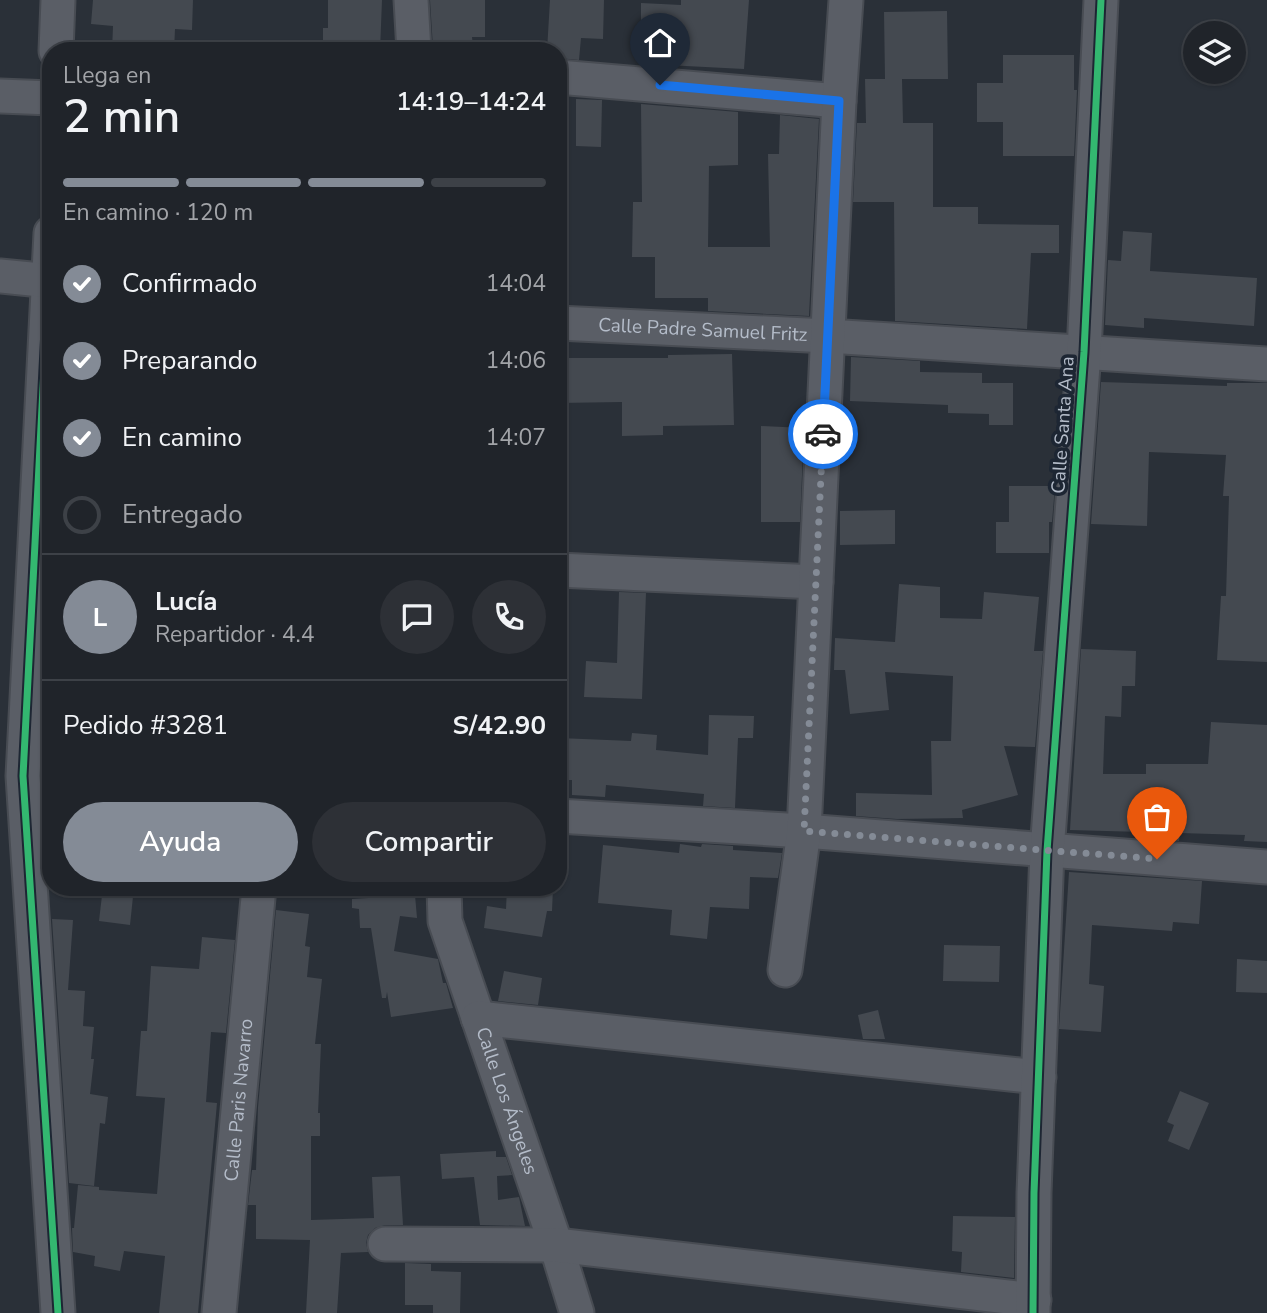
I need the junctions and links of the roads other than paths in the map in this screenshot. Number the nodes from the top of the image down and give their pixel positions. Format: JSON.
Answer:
{"nodes":[{"id":1,"x":58,"y":0,"type":"edge"},
{"id":2,"x":411,"y":0,"type":"edge"},
{"id":3,"x":846,"y":0,"type":"edge"},
{"id":4,"x":1101,"y":0,"type":"edge"},
{"id":5,"x":56,"y":42,"type":"edge"},
{"id":6,"x":413,"y":42,"type":"edge"},
{"id":7,"x":567,"y":77,"type":"edge"},
{"id":8,"x":0,"y":96,"type":"edge"},
{"id":9,"x":42,"y":98,"type":"edge"},
{"id":10,"x":839,"y":101,"type":"junction"},
{"id":11,"x":0,"y":276,"type":"edge"},
{"id":12,"x":42,"y":280,"type":"edge"},
{"id":13,"x":567,"y":323,"type":"edge"},
{"id":14,"x":828,"y":336,"type":"junction"},
{"id":15,"x":1084,"y":352,"type":"junction"},
{"id":16,"x":1267,"y":364,"type":"edge"},
{"id":17,"x":42,"y":439,"type":"edge"},
{"id":18,"x":567,"y":570,"type":"edge"},
{"id":19,"x":816,"y":582,"type":"junction"},
{"id":20,"x":25,"y":776,"type":"edge"},
{"id":21,"x":567,"y":817,"type":"edge"},
{"id":22,"x":804,"y":831,"type":"junction"},
{"id":23,"x":1047,"y":851,"type":"junction"},
{"id":24,"x":1267,"y":867,"type":"edge"},
{"id":25,"x":258,"y":896,"type":"edge"},
{"id":26,"x":444,"y":896,"type":"edge"},
{"id":27,"x":785,"y":970,"type":"dead end"},
{"id":28,"x":478,"y":1017,"type":"junction"},
{"id":29,"x":1039,"y":1077,"type":"junction"},
{"id":30,"x":385,"y":1244,"type":"dead end"},
{"id":31,"x":556,"y":1245,"type":"junction"},
{"id":32,"x":1034,"y":1306,"type":"edge"},
{"id":33,"x":58,"y":1313,"type":"edge"},
{"id":34,"x":219,"y":1313,"type":"edge"},
{"id":35,"x":577,"y":1313,"type":"edge"}],
"edges":[{"from":1,"to":5,"type":"street"},
{"from":2,"to":6,"type":"street"},
{"from":3,"to":10,"type":"street"},
{"from":4,"to":15,"type":"street","name":"Calle Santa Ana"},
{"from":7,"to":10,"type":"street"},
{"from":8,"to":9,"type":"street"},
{"from":10,"to":14,"type":"street"},
{"from":11,"to":12,"type":"street"},
{"from":13,"to":14,"type":"street","name":"Calle Padre Samuel Fritz"},
{"from":14,"to":15,"type":"street","name":"Calle Padre Samuel Fritz"},
{"from":14,"to":19,"type":"street"},
{"from":15,"to":16,"type":"street","name":"Calle Padre Samuel Fritz"},
{"from":15,"to":23,"type":"street","name":"Calle Santa Ana"},
{"from":17,"to":20,"type":"street"},
{"from":18,"to":19,"type":"street"},
{"from":19,"to":22,"type":"street"},
{"from":20,"to":33,"type":"street"},
{"from":21,"to":22,"type":"street"},
{"from":22,"to":23,"type":"street"},
{"from":22,"to":27,"type":"street"},
{"from":23,"to":24,"type":"street"},
{"from":23,"to":29,"type":"street","name":"Calle Santa Ana"},
{"from":25,"to":34,"type":"street","name":"Calle Paris Navarro"},
{"from":26,"to":28,"type":"street","name":"Calle Los Ángeles"},
{"from":28,"to":29,"type":"street"},
{"from":28,"to":31,"type":"street","name":"Calle Los Ángeles"},
{"from":29,"to":32,"type":"street","name":"Calle Santa Ana"},
{"from":30,"to":31,"type":"street"},
{"from":31,"to":32,"type":"street"},
{"from":31,"to":35,"type":"street","name":"Calle Los Ángeles"}]}
